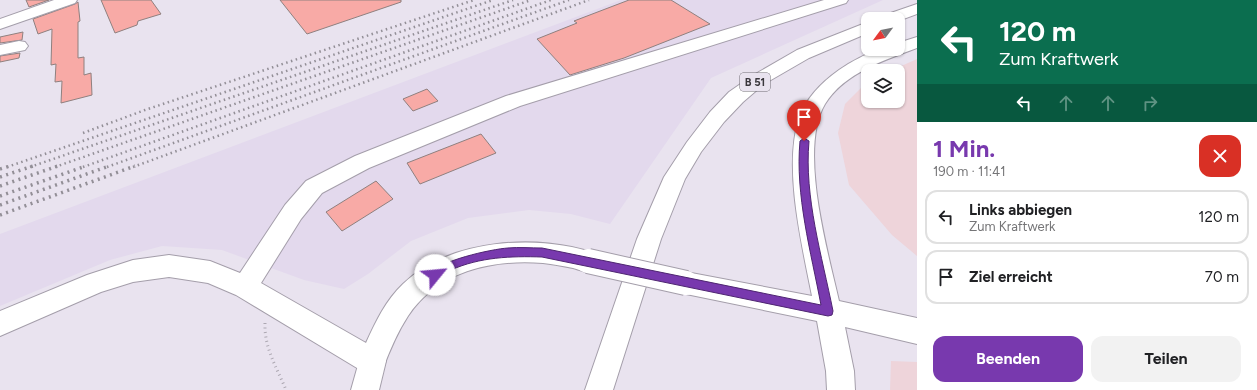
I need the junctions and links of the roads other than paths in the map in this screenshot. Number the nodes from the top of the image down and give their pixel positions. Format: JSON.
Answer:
{"nodes":[{"id":1,"x":69,"y":0,"type":"edge"},
{"id":2,"x":840,"y":0,"type":"edge"},
{"id":3,"x":917,"y":9,"type":"edge"},
{"id":4,"x":905,"y":13,"type":"edge"},
{"id":5,"x":0,"y":24,"type":"edge"},
{"id":6,"x":861,"y":30,"type":"edge"},
{"id":7,"x":917,"y":42,"type":"edge"},
{"id":8,"x":19,"y":46,"type":"dead end"},
{"id":9,"x":0,"y":50,"type":"edge"},
{"id":10,"x":245,"y":287,"type":"junction"},
{"id":11,"x":828,"y":311,"type":"junction"},
{"id":12,"x":0,"y":324,"type":"edge"},
{"id":13,"x":917,"y":331,"type":"edge"},
{"id":14,"x":372,"y":361,"type":"junction"},
{"id":15,"x":365,"y":390,"type":"edge"},
{"id":16,"x":599,"y":390,"type":"edge"},
{"id":17,"x":842,"y":390,"type":"edge"}],
"edges":[{"from":1,"to":5,"type":"main road"},
{"from":2,"to":10,"type":"main road"},
{"from":3,"to":4,"type":"main road"},
{"from":6,"to":16,"type":"main road","number":"B 51"},
{"from":7,"to":11,"type":"main road"},
{"from":8,"to":9,"type":"main road"},
{"from":10,"to":12,"type":"main road"},
{"from":10,"to":14,"type":"main road"},
{"from":11,"to":13,"type":"main road"},
{"from":11,"to":14,"type":"main road","bridge":true},
{"from":11,"to":17,"type":"main road"},
{"from":14,"to":15,"type":"main road"}]}
